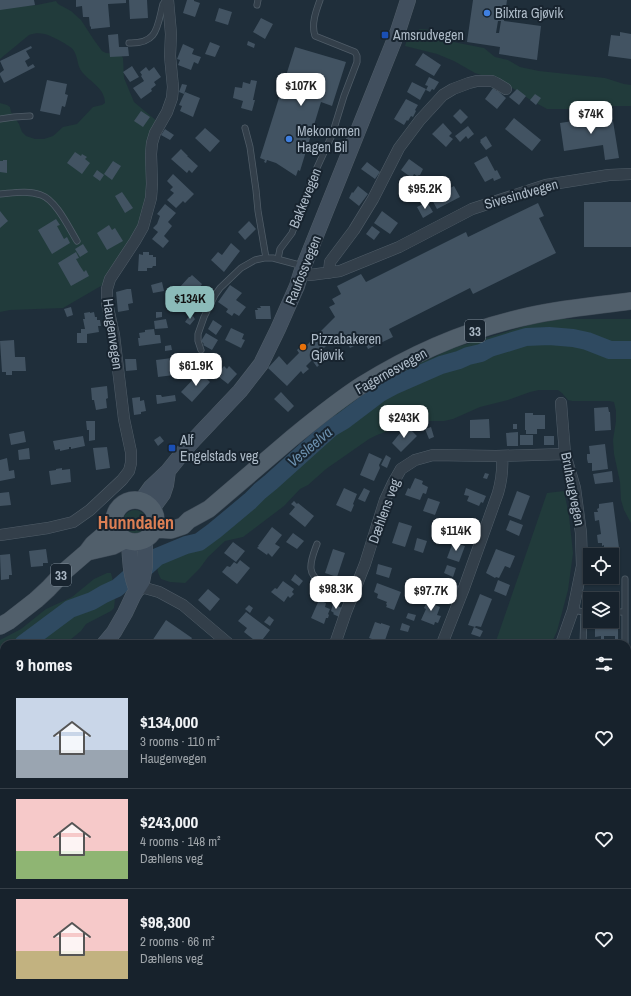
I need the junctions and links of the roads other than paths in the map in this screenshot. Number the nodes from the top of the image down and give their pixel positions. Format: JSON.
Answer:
{"nodes":[{"id":1,"x":167,"y":0,"type":"edge"},
{"id":2,"x":320,"y":0,"type":"edge"},
{"id":3,"x":408,"y":1,"type":"edge"},
{"id":4,"x":129,"y":43,"type":"dead end"},
{"id":5,"x":506,"y":89,"type":"dead end"},
{"id":6,"x":30,"y":116,"type":"dead end"},
{"id":7,"x":0,"y":119,"type":"edge"},
{"id":8,"x":245,"y":128,"type":"dead end"},
{"id":9,"x":631,"y":174,"type":"edge"},
{"id":10,"x":0,"y":194,"type":"edge"},
{"id":11,"x":77,"y":241,"type":"dead end"},
{"id":12,"x":266,"y":258,"type":"junction"},
{"id":13,"x":278,"y":260,"type":"junction"},
{"id":14,"x":302,"y":270,"type":"junction"},
{"id":15,"x":329,"y":273,"type":"junction"},
{"id":16,"x":631,"y":301,"type":"edge"},
{"id":17,"x":201,"y":350,"type":"dead end"},
{"id":18,"x":561,"y":403,"type":"dead end"},
{"id":19,"x":565,"y":454,"type":"junction"},
{"id":20,"x":502,"y":456,"type":"junction"},
{"id":21,"x":143,"y":525,"type":"junction"},
{"id":22,"x":114,"y":526,"type":"junction"},
{"id":23,"x":0,"y":535,"type":"edge"},
{"id":24,"x":317,"y":544,"type":"dead end"},
{"id":25,"x":87,"y":552,"type":"junction"},
{"id":26,"x":626,"y":579,"type":"dead end"},
{"id":27,"x":137,"y":590,"type":"junction"},
{"id":28,"x":352,"y":597,"type":"junction"},
{"id":29,"x":582,"y":611,"type":"edge"},
{"id":30,"x":619,"y":612,"type":"edge"},
{"id":31,"x":625,"y":612,"type":"junction"},
{"id":32,"x":0,"y":626,"type":"edge"},
{"id":33,"x":107,"y":640,"type":"edge"},
{"id":34,"x":224,"y":640,"type":"edge"},
{"id":35,"x":336,"y":640,"type":"edge"},
{"id":36,"x":444,"y":640,"type":"edge"},
{"id":37,"x":564,"y":640,"type":"edge"},
{"id":38,"x":583,"y":640,"type":"edge"},
{"id":39,"x":625,"y":640,"type":"edge"}],
"edges":[{"from":1,"to":4,"type":"lane"},
{"from":1,"to":23,"type":"street","name":"Haugenvegen"},
{"from":2,"to":13,"type":"lane","name":"Bakkevegen"},
{"from":3,"to":14,"type":"main road","name":"Raufossvegen"},
{"from":5,"to":15,"type":"street"},
{"from":6,"to":7,"type":"lane"},
{"from":8,"to":12,"type":"lane"},
{"from":9,"to":15,"type":"street","name":"Sivesindvegen"},
{"from":10,"to":11,"type":"lane"},
{"from":12,"to":13,"type":"lane"},
{"from":12,"to":17,"type":"lane"},
{"from":13,"to":14,"type":"lane"},
{"from":14,"to":15,"type":"street","name":"Sivesindvegen"},
{"from":14,"to":21,"type":"main road","name":"Raufossvegen"},
{"from":16,"to":21,"type":"main road","name":"Fagernesvegen","number":"33"},
{"from":18,"to":19,"type":"street","name":"Bruhaugvegen"},
{"from":19,"to":20,"type":"street","name":"Dæhlens veg"},
{"from":19,"to":29,"type":"street","name":"Bruhaugvegen"},
{"from":20,"to":28,"type":"street","name":"Dæhlens veg"},
{"from":20,"to":36,"type":"street"},
{"from":21,"to":22,"type":"main road"},
{"from":21,"to":22,"type":"main road","number":"33"},
{"from":21,"to":25,"type":"main road","number":"33"},
{"from":21,"to":27,"type":"main road"},
{"from":22,"to":25,"type":"main road","number":"33"},
{"from":24,"to":28,"type":"lane"},
{"from":25,"to":32,"type":"main road","number":"33"},
{"from":26,"to":31,"type":"lane"},
{"from":27,"to":33,"type":"main road"},
{"from":27,"to":34,"type":"street"},
{"from":28,"to":35,"type":"street","name":"Dæhlens veg"},
{"from":29,"to":37,"type":"street","name":"Bruhaugvegen"},
{"from":29,"to":38,"type":"lane"},
{"from":30,"to":31,"type":"lane"},
{"from":31,"to":39,"type":"lane"}]}
